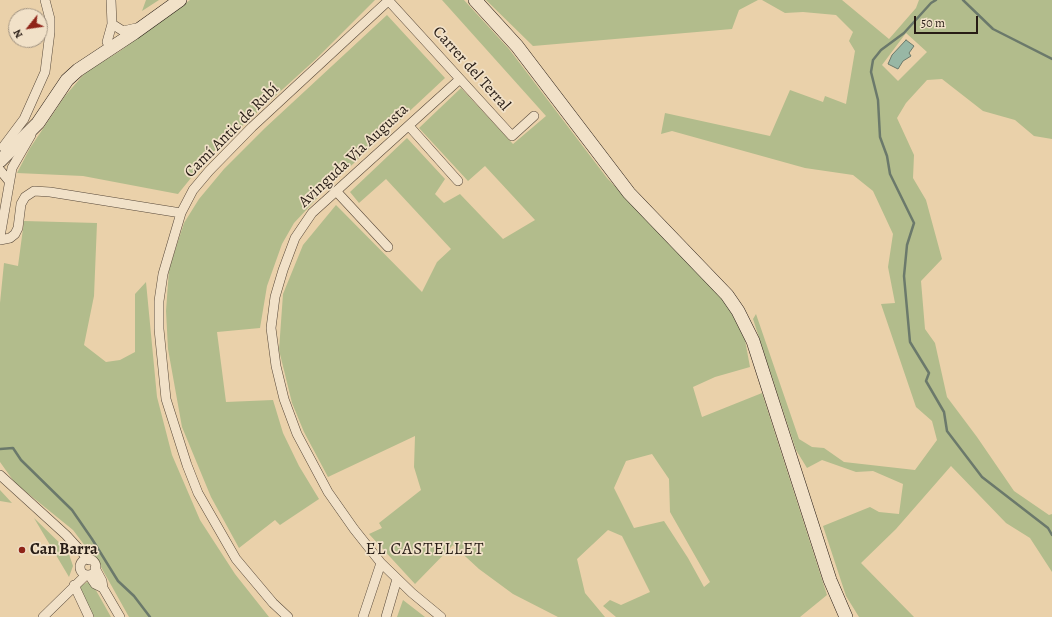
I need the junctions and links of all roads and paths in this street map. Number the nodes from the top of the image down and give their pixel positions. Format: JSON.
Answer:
{"nodes":[{"id":1,"x":45,"y":0,"type":"edge"},
{"id":2,"x":111,"y":0,"type":"edge"},
{"id":3,"x":169,"y":0,"type":"edge"},
{"id":4,"x":180,"y":0,"type":"edge"},
{"id":5,"x":388,"y":0,"type":"edge"},
{"id":6,"x":475,"y":0,"type":"edge"},
{"id":7,"x":112,"y":24,"type":"junction"},
{"id":8,"x":147,"y":24,"type":"junction"},
{"id":9,"x":123,"y":30,"type":"junction"},
{"id":10,"x":107,"y":42,"type":"junction"},
{"id":11,"x":460,"y":79,"type":"junction"},
{"id":12,"x":534,"y":116,"type":"dead end"},
{"id":13,"x":38,"y":123,"type":"junction"},
{"id":14,"x":408,"y":126,"type":"junction"},
{"id":15,"x":1,"y":149,"type":"edge"},
{"id":16,"x":0,"y":161,"type":"edge"},
{"id":17,"x":0,"y":170,"type":"edge"},
{"id":18,"x":9,"y":181,"type":"junction"},
{"id":19,"x":458,"y":182,"type":"dead end"},
{"id":20,"x":336,"y":191,"type":"junction"},
{"id":21,"x":181,"y":212,"type":"junction"},
{"id":22,"x":0,"y":238,"type":"edge"},
{"id":23,"x":388,"y":247,"type":"dead end"},
{"id":24,"x":0,"y":475,"type":"edge"},
{"id":25,"x":381,"y":563,"type":"junction"},
{"id":26,"x":87,"y":569,"type":"junction"},
{"id":27,"x":397,"y":579,"type":"junction"},
{"id":28,"x":74,"y":585,"type":"junction"},
{"id":29,"x":43,"y":617,"type":"edge"},
{"id":30,"x":89,"y":617,"type":"edge"},
{"id":31,"x":120,"y":617,"type":"edge"},
{"id":32,"x":288,"y":617,"type":"edge"},
{"id":33,"x":363,"y":617,"type":"edge"},
{"id":34,"x":386,"y":617,"type":"edge"},
{"id":35,"x":441,"y":617,"type":"edge"},
{"id":36,"x":846,"y":617,"type":"edge"}],
"edges":[{"from":1,"to":15,"type":"street"},
{"from":2,"to":7,"type":"street"},
{"from":3,"to":9,"type":"main road"},
{"from":4,"to":8,"type":"main road"},
{"from":5,"to":11,"type":"street","name":"Carrer del Terral"},
{"from":5,"to":21,"type":"street","name":"Camí Antic de Rubí"},
{"from":6,"to":36,"type":"main road"},
{"from":7,"to":9,"type":"street"},
{"from":7,"to":10,"type":"street"},
{"from":8,"to":9,"type":"street"},
{"from":8,"to":13,"type":"main road"},
{"from":9,"to":10,"type":"main road"},
{"from":10,"to":15,"type":"main road"},
{"from":11,"to":12,"type":"street","name":"Carrer del Terral"},
{"from":11,"to":14,"type":"street","name":"Avinguda Via Augusta"},
{"from":13,"to":16,"type":"main road"},
{"from":13,"to":18,"type":"street"},
{"from":14,"to":19,"type":"street"},
{"from":14,"to":20,"type":"street","name":"Avinguda Via Augusta"},
{"from":17,"to":18,"type":"street"},
{"from":18,"to":22,"type":"street"},
{"from":20,"to":23,"type":"street"},
{"from":20,"to":25,"type":"street","name":"Avinguda Via Augusta"},
{"from":21,"to":22,"type":"street"},
{"from":21,"to":32,"type":"street","name":"Camí Antic de Rubí"},
{"from":24,"to":26,"type":"street"},
{"from":25,"to":27,"type":"street","name":"Avinguda Via Augusta"},
{"from":25,"to":33,"type":"street"},
{"from":26,"to":28,"type":"street"},
{"from":26,"to":31,"type":"street"},
{"from":27,"to":34,"type":"street"},
{"from":27,"to":35,"type":"street","name":"Avinguda Via Augusta"},
{"from":28,"to":29,"type":"street"},
{"from":28,"to":30,"type":"street"}]}
